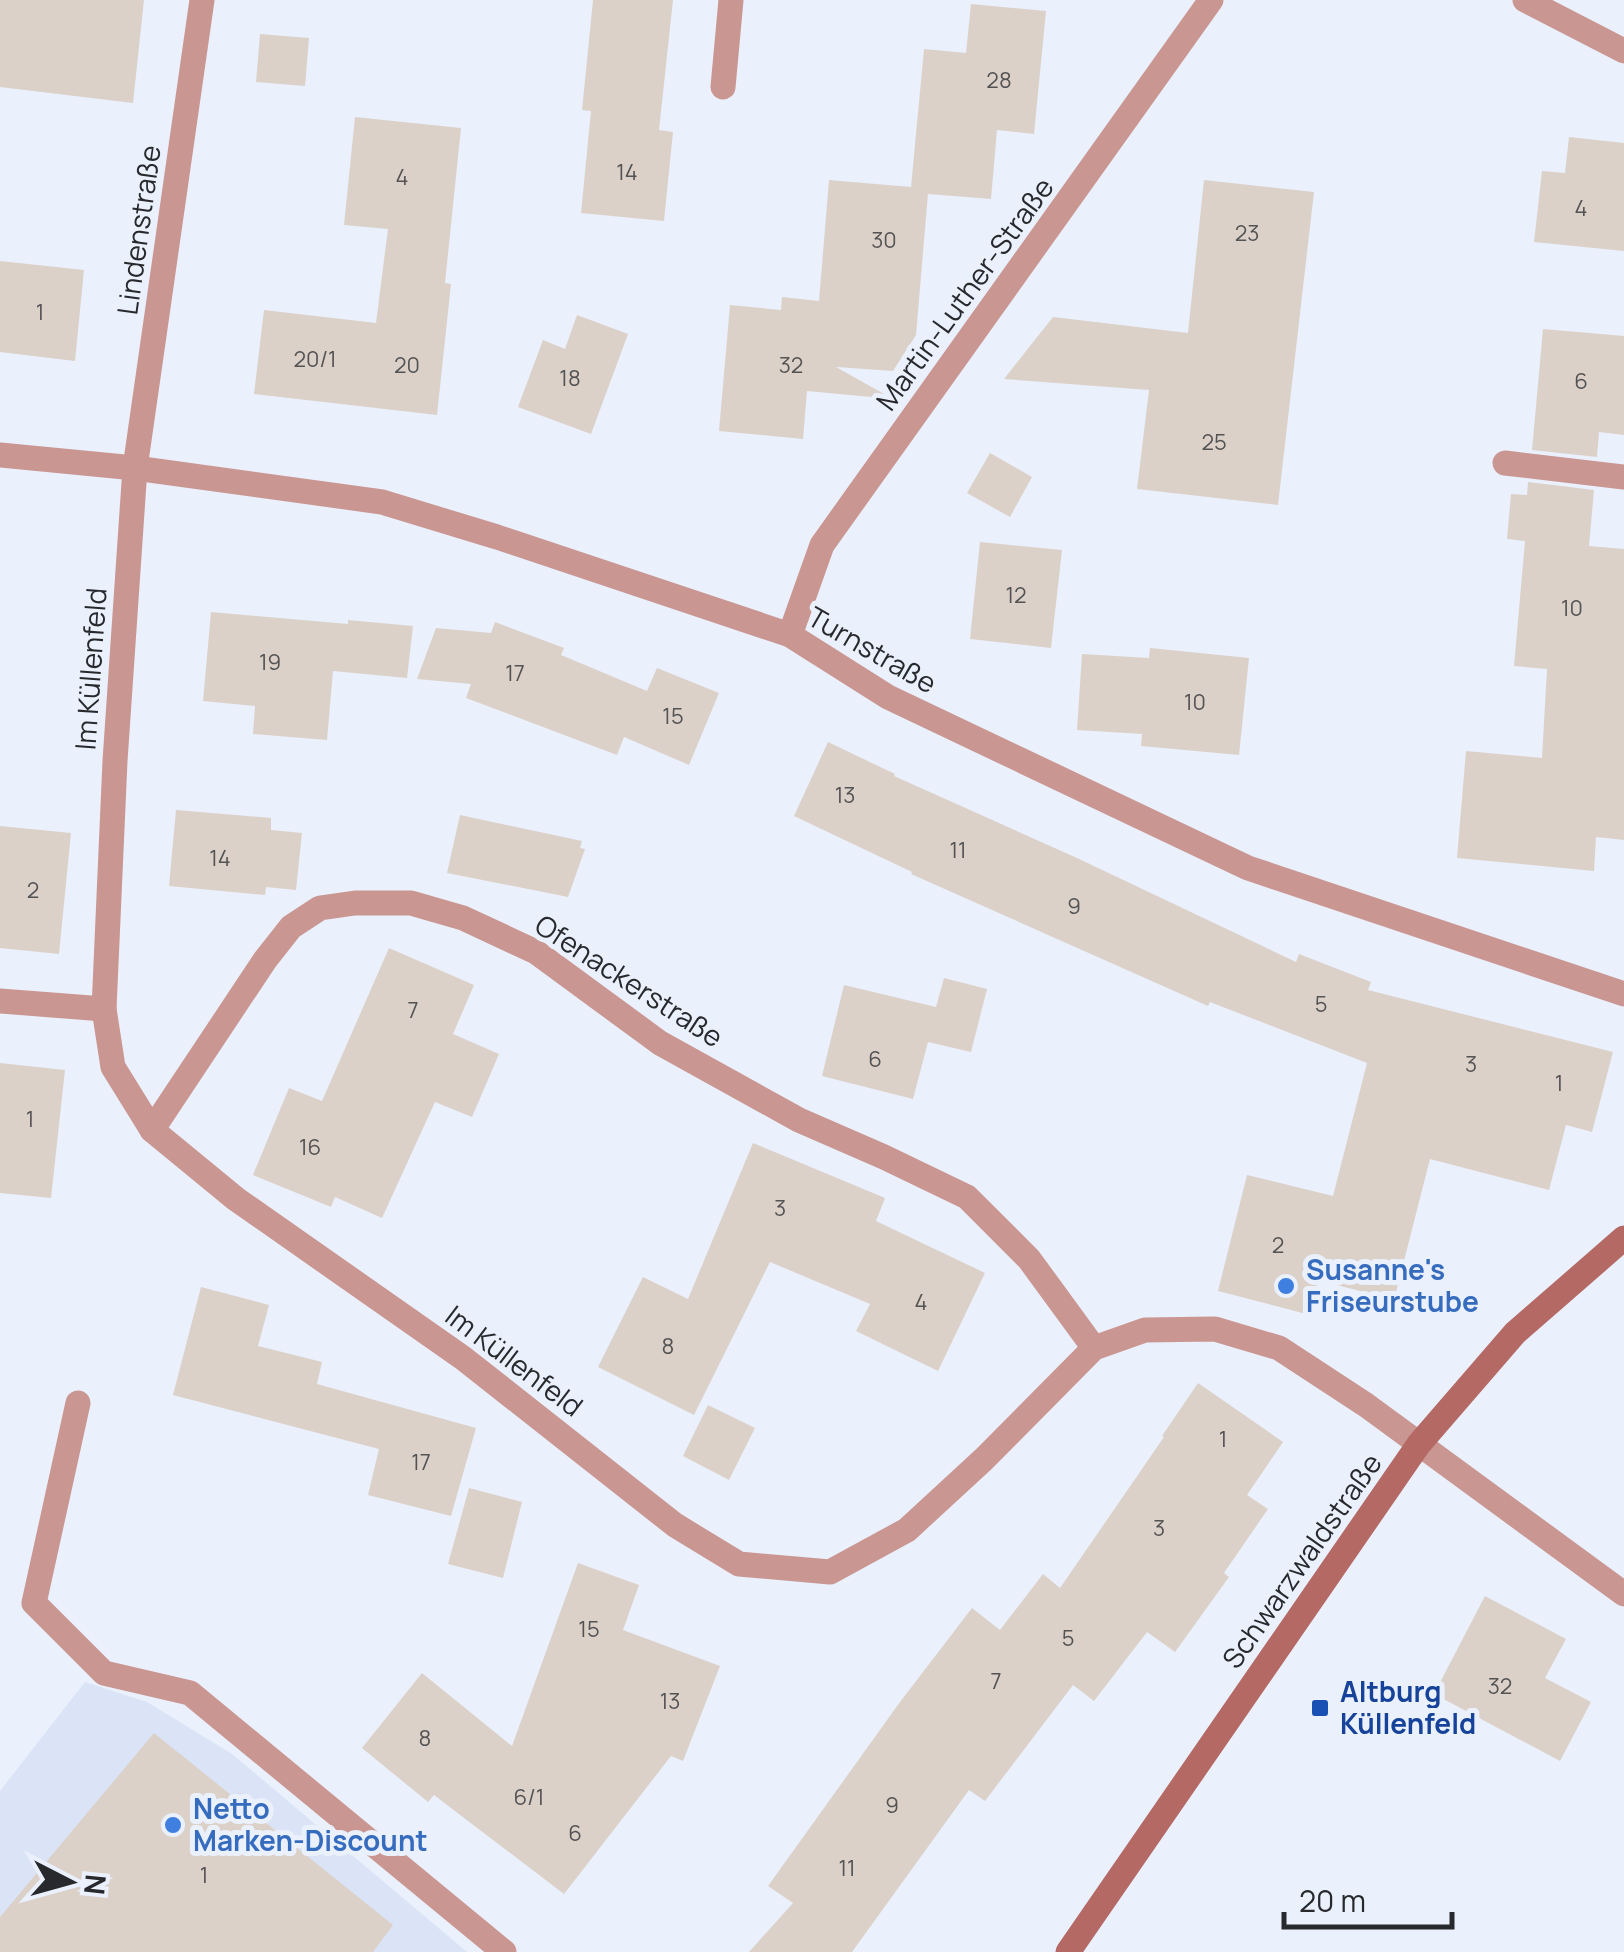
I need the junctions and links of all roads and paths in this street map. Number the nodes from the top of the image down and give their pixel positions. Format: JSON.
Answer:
{"nodes":[{"id":1,"x":202,"y":0,"type":"edge"},
{"id":2,"x":730,"y":0,"type":"edge"},
{"id":3,"x":1212,"y":0,"type":"edge"},
{"id":4,"x":1525,"y":0,"type":"edge"},
{"id":5,"x":1624,"y":51,"type":"edge"},
{"id":6,"x":723,"y":88,"type":"dead end"},
{"id":7,"x":0,"y":455,"type":"edge"},
{"id":8,"x":1505,"y":463,"type":"dead end"},
{"id":9,"x":135,"y":468,"type":"junction"},
{"id":10,"x":1624,"y":476,"type":"edge"},
{"id":11,"x":790,"y":635,"type":"junction"},
{"id":12,"x":1624,"y":994,"type":"edge"},
{"id":13,"x":0,"y":1001,"type":"edge"},
{"id":14,"x":104,"y":1010,"type":"junction"},
{"id":15,"x":152,"y":1130,"type":"junction"},
{"id":16,"x":1624,"y":1238,"type":"edge"},
{"id":17,"x":1094,"y":1348,"type":"junction"},
{"id":18,"x":78,"y":1402,"type":"dead end"},
{"id":19,"x":1419,"y":1444,"type":"junction"},
{"id":20,"x":1624,"y":1594,"type":"edge"},
{"id":21,"x":504,"y":1952,"type":"edge"},
{"id":22,"x":1068,"y":1952,"type":"edge"}],
"edges":[{"from":1,"to":9,"type":"street","name":"Lindenstraße"},
{"from":2,"to":6,"type":"street"},
{"from":3,"to":11,"type":"street","name":"Martin-Luther-Straße"},
{"from":4,"to":5,"type":"street"},
{"from":7,"to":9,"type":"street","name":"Turnstraße"},
{"from":8,"to":10,"type":"street"},
{"from":9,"to":11,"type":"street","name":"Turnstraße"},
{"from":9,"to":14,"type":"street","name":"Im Küllenfeld"},
{"from":11,"to":12,"type":"street","name":"Turnstraße"},
{"from":13,"to":14,"type":"street"},
{"from":14,"to":15,"type":"street","name":"Im Küllenfeld"},
{"from":15,"to":17,"type":"street","name":"Im Küllenfeld"},
{"from":15,"to":17,"type":"street","name":"Ofenackerstraße"},
{"from":16,"to":19,"type":"street","name":"Schwarzwaldstraße"},
{"from":17,"to":19,"type":"street","name":"Im Küllenfeld"},
{"from":18,"to":21,"type":"street"},
{"from":19,"to":20,"type":"street","name":"Im Küllenfeld"},
{"from":19,"to":22,"type":"street","name":"Schwarzwaldstraße"}]}
